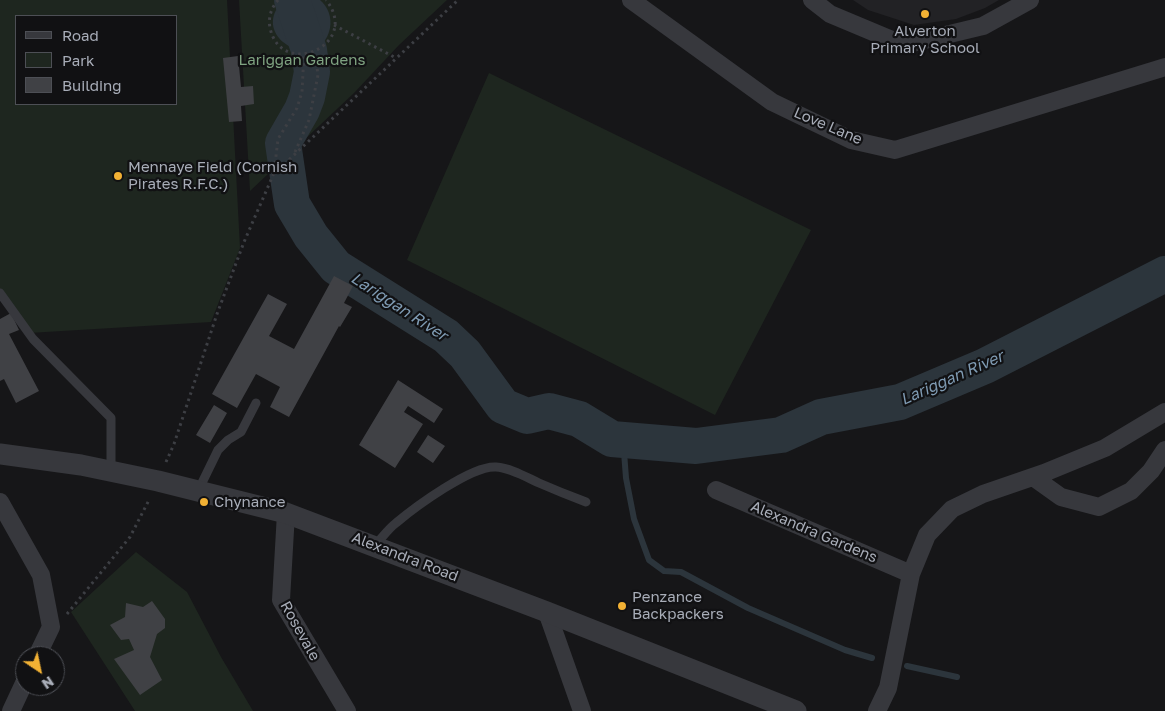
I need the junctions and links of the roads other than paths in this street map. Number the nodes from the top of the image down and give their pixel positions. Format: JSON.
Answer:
{"nodes":[{"id":1,"x":631,"y":0,"type":"edge"},
{"id":2,"x":812,"y":0,"type":"edge"},
{"id":3,"x":1030,"y":0,"type":"edge"},
{"id":4,"x":1165,"y":67,"type":"edge"},
{"id":5,"x":0,"y":293,"type":"edge"},
{"id":6,"x":256,"y":403,"type":"dead end"},
{"id":7,"x":1165,"y":412,"type":"edge"},
{"id":8,"x":1165,"y":450,"type":"edge"},
{"id":9,"x":0,"y":454,"type":"edge"},
{"id":10,"x":111,"y":471,"type":"junction"},
{"id":11,"x":1033,"y":477,"type":"junction"},
{"id":12,"x":716,"y":490,"type":"dead end"},
{"id":13,"x":198,"y":491,"type":"junction"},
{"id":14,"x":0,"y":502,"type":"edge"},
{"id":15,"x":586,"y":502,"type":"dead end"},
{"id":16,"x":286,"y":513,"type":"junction"},
{"id":17,"x":375,"y":545,"type":"junction"},
{"id":18,"x":911,"y":574,"type":"junction"},
{"id":19,"x":547,"y":612,"type":"junction"},
{"id":20,"x":42,"y":646,"type":"edge"},
{"id":21,"x":18,"y":696,"type":"edge"},
{"id":22,"x":11,"y":711,"type":"edge"},
{"id":23,"x":347,"y":711,"type":"edge"},
{"id":24,"x":582,"y":711,"type":"edge"},
{"id":25,"x":796,"y":711,"type":"edge"},
{"id":26,"x":877,"y":711,"type":"edge"}],
"edges":[{"from":1,"to":4,"type":"street","name":"Love Lane"},
{"from":2,"to":3,"type":"street"},
{"from":5,"to":10,"type":"lane"},
{"from":6,"to":13,"type":"lane"},
{"from":7,"to":11,"type":"street"},
{"from":8,"to":11,"type":"street"},
{"from":9,"to":10,"type":"street","name":"Alexandra Road"},
{"from":10,"to":13,"type":"street","name":"Alexandra Road"},
{"from":11,"to":18,"type":"street"},
{"from":12,"to":18,"type":"street","name":"Alexandra Gardens"},
{"from":13,"to":16,"type":"street","name":"Alexandra Road"},
{"from":14,"to":20,"type":"street"},
{"from":15,"to":17,"type":"lane"},
{"from":16,"to":17,"type":"street","name":"Alexandra Road"},
{"from":16,"to":23,"type":"street","name":"Rosevale"},
{"from":17,"to":19,"type":"street","name":"Alexandra Road"},
{"from":18,"to":26,"type":"street"},
{"from":19,"to":24,"type":"street"},
{"from":19,"to":25,"type":"street","name":"Alexandra Road"},
{"from":21,"to":22,"type":"street"}]}
